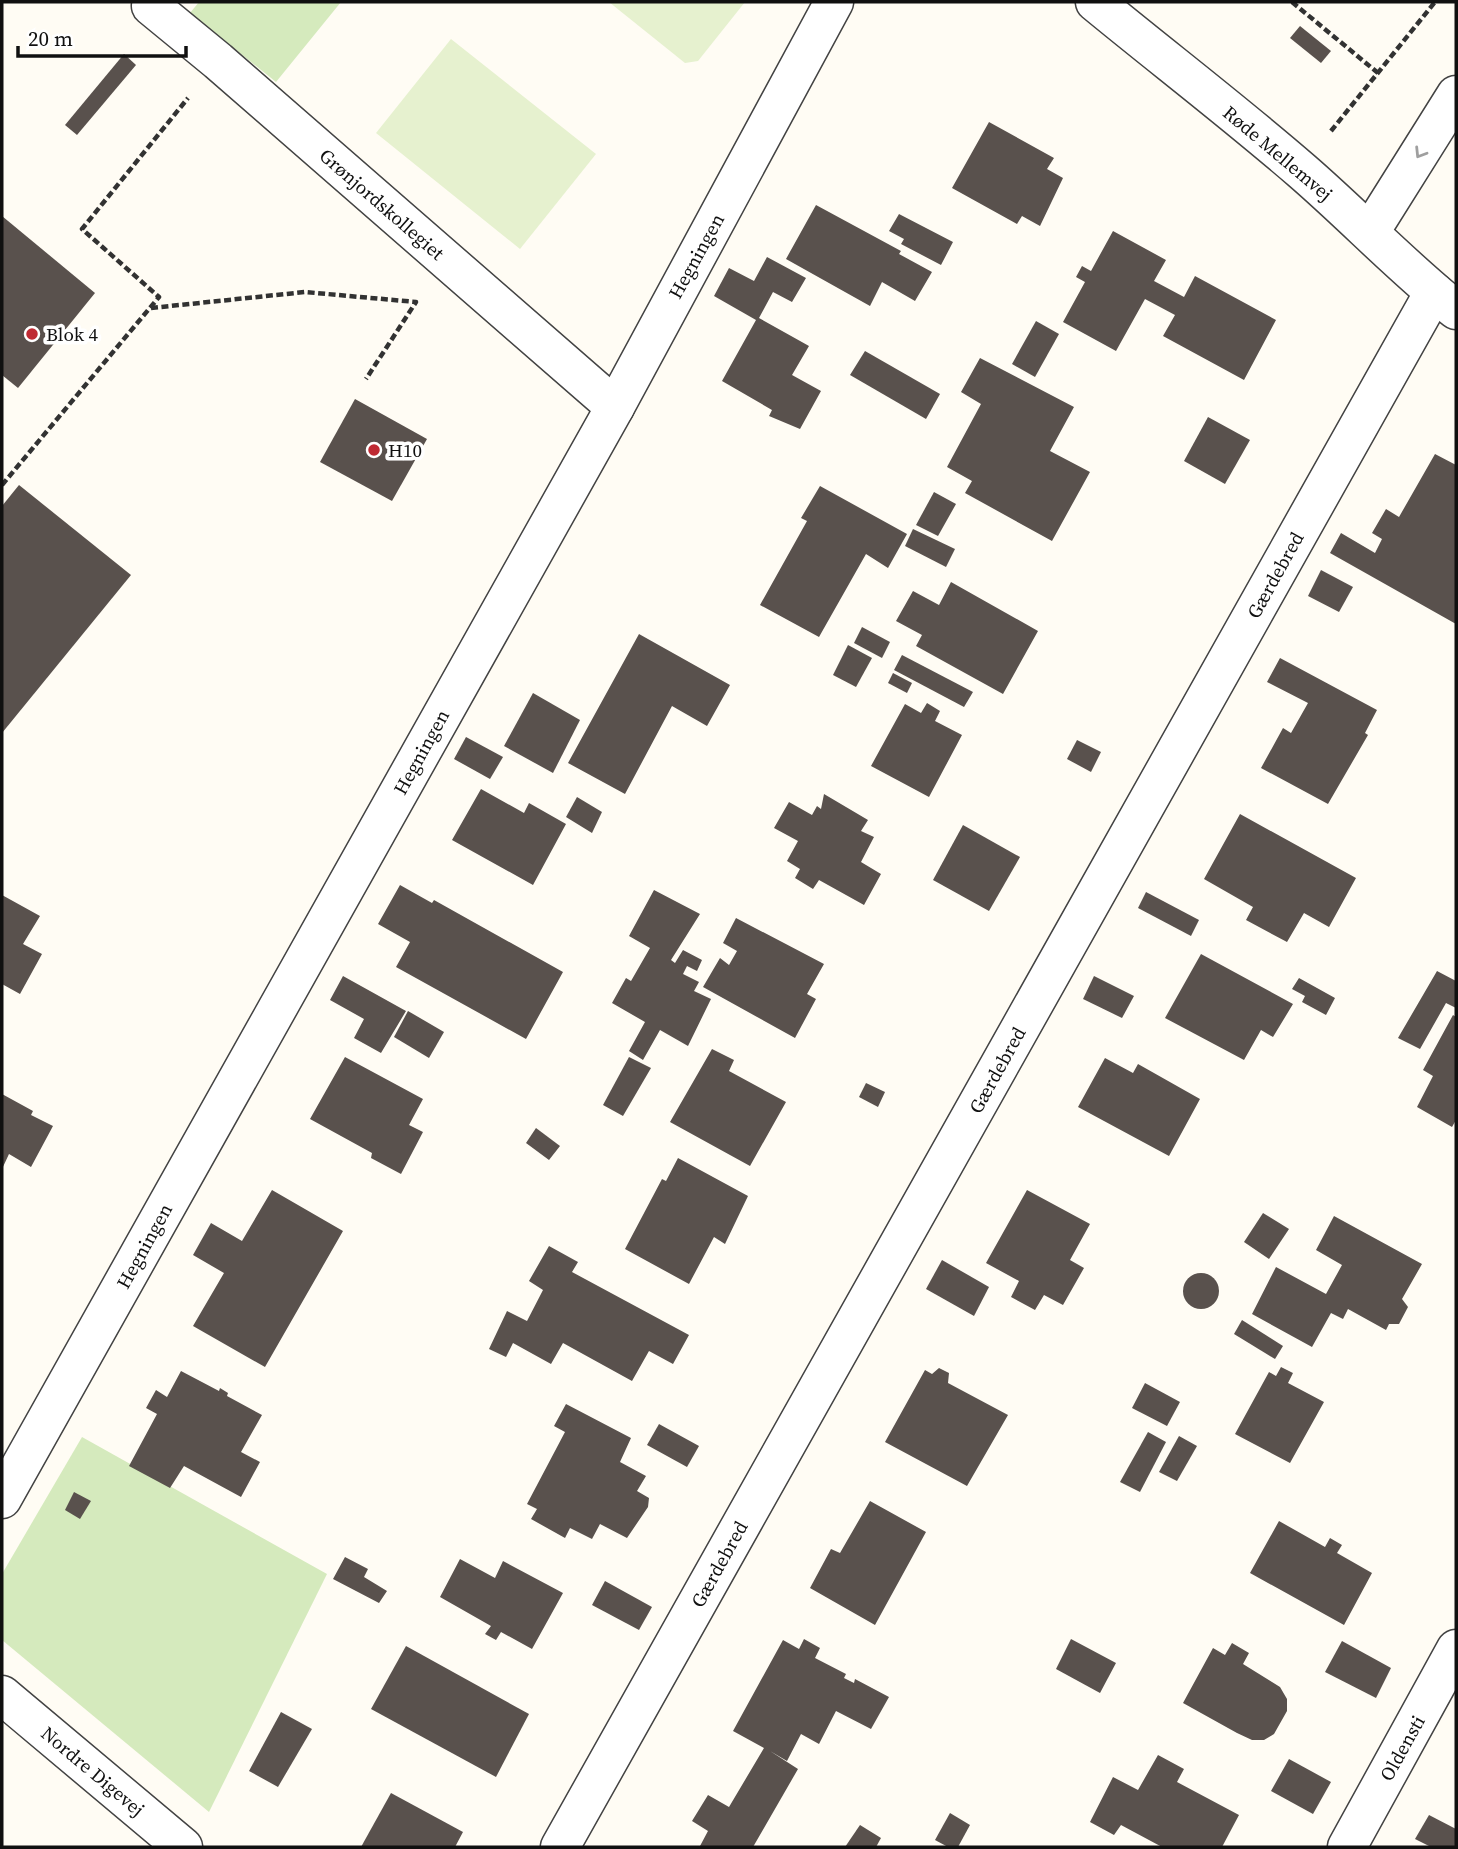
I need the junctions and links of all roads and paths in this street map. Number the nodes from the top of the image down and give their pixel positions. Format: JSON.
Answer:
{"nodes":[{"id":1,"x":152,"y":2,"type":"edge"},
{"id":2,"x":834,"y":2,"type":"edge"},
{"id":3,"x":1095,"y":2,"type":"edge"},
{"id":4,"x":1292,"y":2,"type":"edge"},
{"id":5,"x":1435,"y":2,"type":"edge"},
{"id":6,"x":1378,"y":73,"type":"junction"},
{"id":7,"x":195,"y":90,"type":"dead end"},
{"id":8,"x":1456,"y":95,"type":"edge"},
{"id":9,"x":1300,"y":169,"type":"junction"},
{"id":10,"x":1370,"y":232,"type":"junction"},
{"id":11,"x":1445,"y":301,"type":"edge"},
{"id":12,"x":150,"y":308,"type":"junction"},
{"id":13,"x":366,"y":379,"type":"dead end"},
{"id":14,"x":615,"y":407,"type":"junction"},
{"id":15,"x":2,"y":485,"type":"edge"},
{"id":16,"x":2,"y":1499,"type":"edge"},
{"id":17,"x":1456,"y":1649,"type":"edge"},
{"id":18,"x":2,"y":1695,"type":"edge"},
{"id":19,"x":183,"y":1847,"type":"edge"},
{"id":20,"x":561,"y":1847,"type":"edge"},
{"id":21,"x":1347,"y":1847,"type":"edge"}],
"edges":[{"from":1,"to":14,"type":"street","name":"Grønjordskollegiet"},
{"from":2,"to":14,"type":"street","name":"Hegningen"},
{"from":3,"to":9,"type":"street","name":"Røde Mellemvej"},
{"from":4,"to":6,"type":"path"},
{"from":5,"to":6,"type":"path"},
{"from":6,"to":9,"type":"path"},
{"from":7,"to":12,"type":"path"},
{"from":8,"to":10,"type":"street","one_way":true},
{"from":9,"to":10,"type":"street","name":"Røde Mellemvej"},
{"from":10,"to":11,"type":"street","name":"Røde Mellemvej"},
{"from":11,"to":20,"type":"street","name":"Gærdebred"},
{"from":12,"to":13,"type":"path"},
{"from":12,"to":15,"type":"path"},
{"from":14,"to":16,"type":"street","name":"Hegningen"},
{"from":17,"to":21,"type":"street","name":"Oldensti"},
{"from":18,"to":19,"type":"street","name":"Nordre Digevej"}]}
